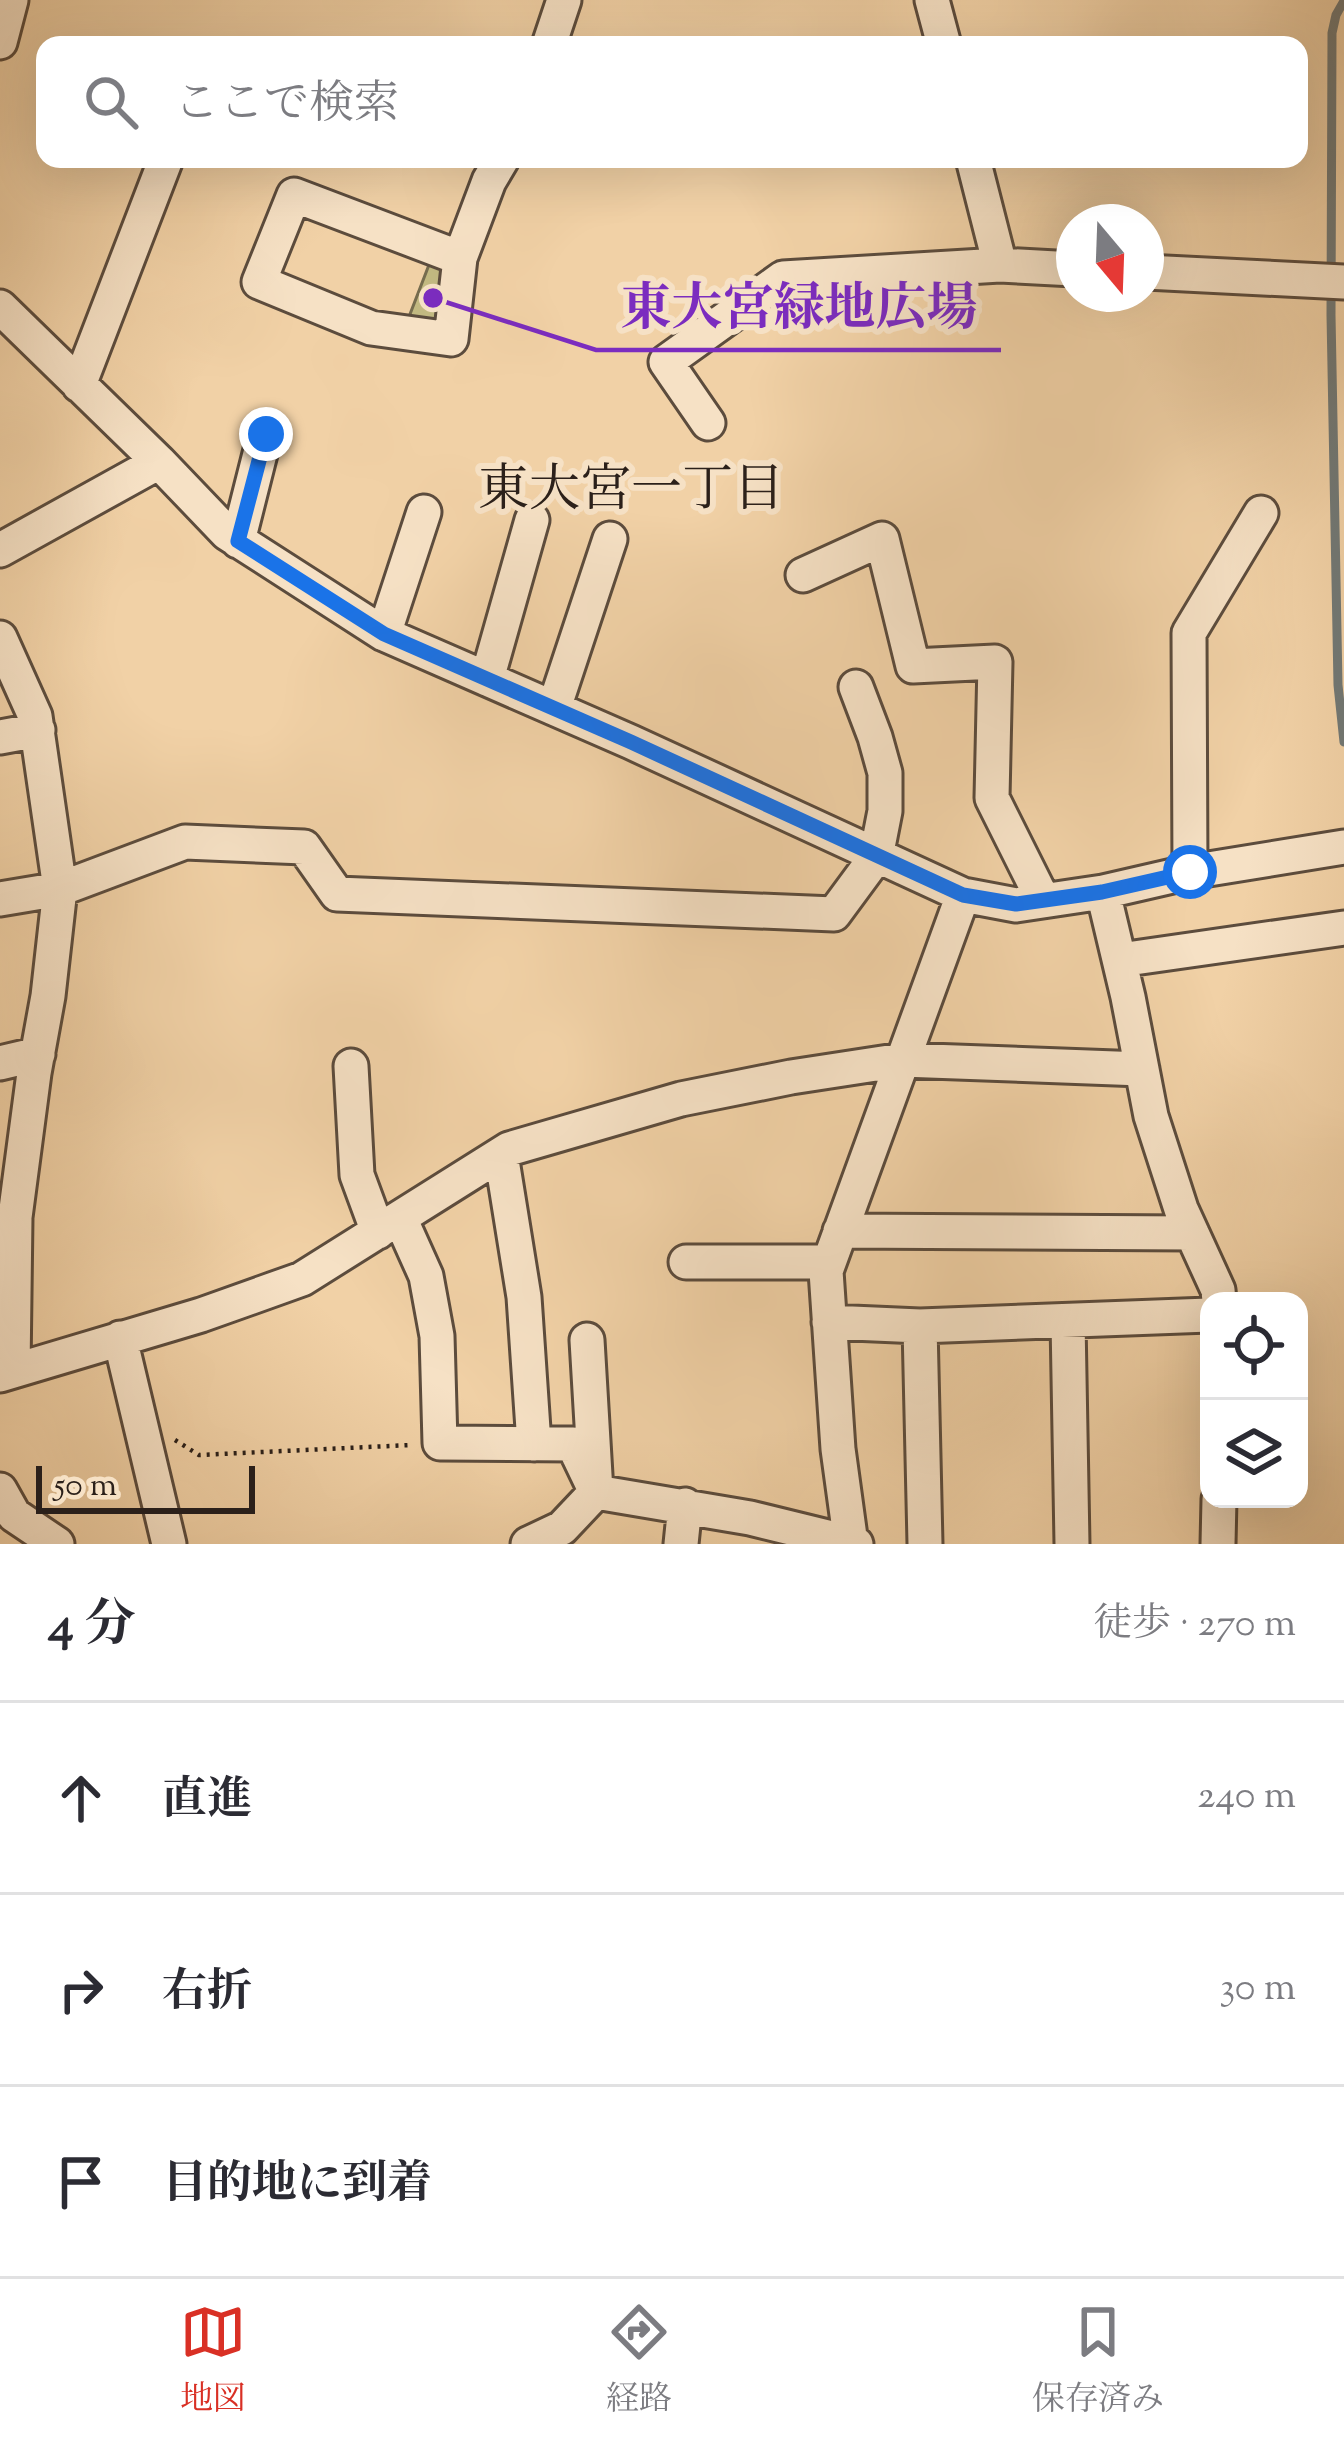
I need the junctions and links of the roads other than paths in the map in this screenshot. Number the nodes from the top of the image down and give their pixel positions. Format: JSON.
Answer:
{"nodes":[{"id":1,"x":11,"y":0,"type":"edge"},
{"id":2,"x":564,"y":0,"type":"edge"},
{"id":3,"x":932,"y":0,"type":"edge"},
{"id":4,"x":552,"y":36,"type":"edge"},
{"id":5,"x":942,"y":36,"type":"edge"},
{"id":6,"x":0,"y":42,"type":"edge"},
{"id":7,"x":163,"y":168,"type":"edge"},
{"id":8,"x":497,"y":168,"type":"edge"},
{"id":9,"x":975,"y":168,"type":"edge"},
{"id":10,"x":460,"y":258,"type":"junction"},
{"id":11,"x":1000,"y":265,"type":"junction"},
{"id":12,"x":1056,"y":267,"type":"edge"},
{"id":13,"x":1164,"y":273,"type":"edge"},
{"id":14,"x":1344,"y":282,"type":"edge"},
{"id":15,"x":0,"y":307,"type":"edge"},
{"id":16,"x":80,"y":385,"type":"junction"},
{"id":17,"x":708,"y":423,"type":"dead end"},
{"id":18,"x":266,"y":434,"type":"dead end"},
{"id":19,"x":160,"y":462,"type":"junction"},
{"id":20,"x":424,"y":512,"type":"dead end"},
{"id":21,"x":1261,"y":513,"type":"dead end"},
{"id":22,"x":532,"y":520,"type":"dead end"},
{"id":23,"x":610,"y":539,"type":"dead end"},
{"id":24,"x":238,"y":541,"type":"junction"},
{"id":25,"x":0,"y":550,"type":"edge"},
{"id":26,"x":803,"y":575,"type":"dead end"},
{"id":27,"x":384,"y":634,"type":"junction"},
{"id":28,"x":0,"y":638,"type":"edge"},
{"id":29,"x":487,"y":679,"type":"junction"},
{"id":30,"x":856,"y":687,"type":"dead end"},
{"id":31,"x":554,"y":708,"type":"junction"},
{"id":32,"x":38,"y":730,"type":"junction"},
{"id":33,"x":0,"y":737,"type":"edge"},
{"id":34,"x":1344,"y":847,"type":"edge"},
{"id":35,"x":876,"y":856,"type":"junction"},
{"id":36,"x":1190,"y":872,"type":"junction"},
{"id":37,"x":60,"y":890,"type":"junction"},
{"id":38,"x":1102,"y":892,"type":"junction"},
{"id":39,"x":963,"y":895,"type":"junction"},
{"id":40,"x":0,"y":899,"type":"edge"},
{"id":41,"x":1043,"y":900,"type":"junction"},
{"id":42,"x":1344,"y":928,"type":"edge"},
{"id":43,"x":1120,"y":961,"type":"junction"},
{"id":44,"x":38,"y":1054,"type":"junction"},
{"id":45,"x":902,"y":1060,"type":"junction"},
{"id":46,"x":0,"y":1063,"type":"edge"},
{"id":47,"x":351,"y":1066,"type":"dead end"},
{"id":48,"x":1142,"y":1070,"type":"junction"},
{"id":49,"x":501,"y":1154,"type":"junction"},
{"id":50,"x":8,"y":1219,"type":"edge"},
{"id":51,"x":389,"y":1225,"type":"junction"},
{"id":52,"x":1192,"y":1233,"type":"junction"},
{"id":53,"x":835,"y":1246,"type":"junction"},
{"id":54,"x":686,"y":1262,"type":"dead end"},
{"id":55,"x":1218,"y":1292,"type":"edge"},
{"id":56,"x":1200,"y":1315,"type":"edge"},
{"id":57,"x":1068,"y":1321,"type":"junction"},
{"id":58,"x":829,"y":1322,"type":"junction"},
{"id":59,"x":920,"y":1326,"type":"junction"},
{"id":60,"x":120,"y":1338,"type":"junction"},
{"id":61,"x":586,"y":1340,"type":"dead end"},
{"id":62,"x":7,"y":1372,"type":"edge"},
{"id":63,"x":534,"y":1444,"type":"junction"},
{"id":64,"x":0,"y":1490,"type":"edge"},
{"id":65,"x":596,"y":1492,"type":"junction"},
{"id":66,"x":685,"y":1505,"type":"junction"},
{"id":67,"x":1220,"y":1508,"type":"edge"},
{"id":68,"x":57,"y":1544,"type":"edge"},
{"id":69,"x":169,"y":1544,"type":"edge"},
{"id":70,"x":529,"y":1544,"type":"edge"},
{"id":71,"x":681,"y":1544,"type":"edge"},
{"id":72,"x":852,"y":1544,"type":"edge"},
{"id":73,"x":925,"y":1544,"type":"edge"},
{"id":74,"x":1072,"y":1544,"type":"edge"},
{"id":75,"x":1218,"y":1544,"type":"edge"}],
"edges":[{"from":1,"to":6,"type":"street"},
{"from":2,"to":4,"type":"street"},
{"from":3,"to":5,"type":"street"},
{"from":7,"to":16,"type":"street"},
{"from":8,"to":10,"type":"street"},
{"from":9,"to":11,"type":"street"},
{"from":10,"to":10,"type":"street"},
{"from":11,"to":12,"type":"street"},
{"from":11,"to":17,"type":"street"},
{"from":13,"to":14,"type":"street"},
{"from":15,"to":16,"type":"street"},
{"from":16,"to":19,"type":"street"},
{"from":18,"to":24,"type":"street"},
{"from":19,"to":24,"type":"street"},
{"from":19,"to":25,"type":"street"},
{"from":20,"to":27,"type":"street"},
{"from":21,"to":36,"type":"street"},
{"from":22,"to":29,"type":"street"},
{"from":23,"to":31,"type":"street"},
{"from":24,"to":27,"type":"street"},
{"from":26,"to":41,"type":"street"},
{"from":27,"to":29,"type":"street"},
{"from":28,"to":32,"type":"street"},
{"from":29,"to":31,"type":"street"},
{"from":30,"to":35,"type":"street"},
{"from":31,"to":35,"type":"street"},
{"from":32,"to":33,"type":"street"},
{"from":32,"to":37,"type":"street"},
{"from":34,"to":36,"type":"street"},
{"from":35,"to":37,"type":"street"},
{"from":35,"to":39,"type":"street"},
{"from":36,"to":38,"type":"street"},
{"from":37,"to":40,"type":"street"},
{"from":37,"to":44,"type":"street"},
{"from":38,"to":41,"type":"street"},
{"from":38,"to":43,"type":"street"},
{"from":39,"to":41,"type":"street"},
{"from":39,"to":45,"type":"street"},
{"from":42,"to":43,"type":"street"},
{"from":43,"to":48,"type":"street"},
{"from":44,"to":46,"type":"street"},
{"from":44,"to":50,"type":"street"},
{"from":45,"to":48,"type":"street"},
{"from":45,"to":49,"type":"street"},
{"from":45,"to":53,"type":"street"},
{"from":47,"to":51,"type":"street"},
{"from":48,"to":52,"type":"street"},
{"from":49,"to":51,"type":"street"},
{"from":49,"to":63,"type":"street"},
{"from":50,"to":62,"type":"street"},
{"from":51,"to":60,"type":"street"},
{"from":51,"to":63,"type":"street"},
{"from":52,"to":53,"type":"street"},
{"from":52,"to":55,"type":"street"},
{"from":53,"to":54,"type":"street"},
{"from":53,"to":58,"type":"street"},
{"from":56,"to":57,"type":"street"},
{"from":57,"to":59,"type":"street"},
{"from":57,"to":74,"type":"street"},
{"from":58,"to":59,"type":"street"},
{"from":58,"to":72,"type":"street"},
{"from":59,"to":73,"type":"street"},
{"from":60,"to":62,"type":"street"},
{"from":60,"to":69,"type":"street"},
{"from":61,"to":65,"type":"street"},
{"from":63,"to":65,"type":"street"},
{"from":64,"to":68,"type":"street"},
{"from":65,"to":66,"type":"street"},
{"from":65,"to":70,"type":"street"},
{"from":66,"to":71,"type":"street"},
{"from":66,"to":72,"type":"street"},
{"from":67,"to":75,"type":"street"}]}
